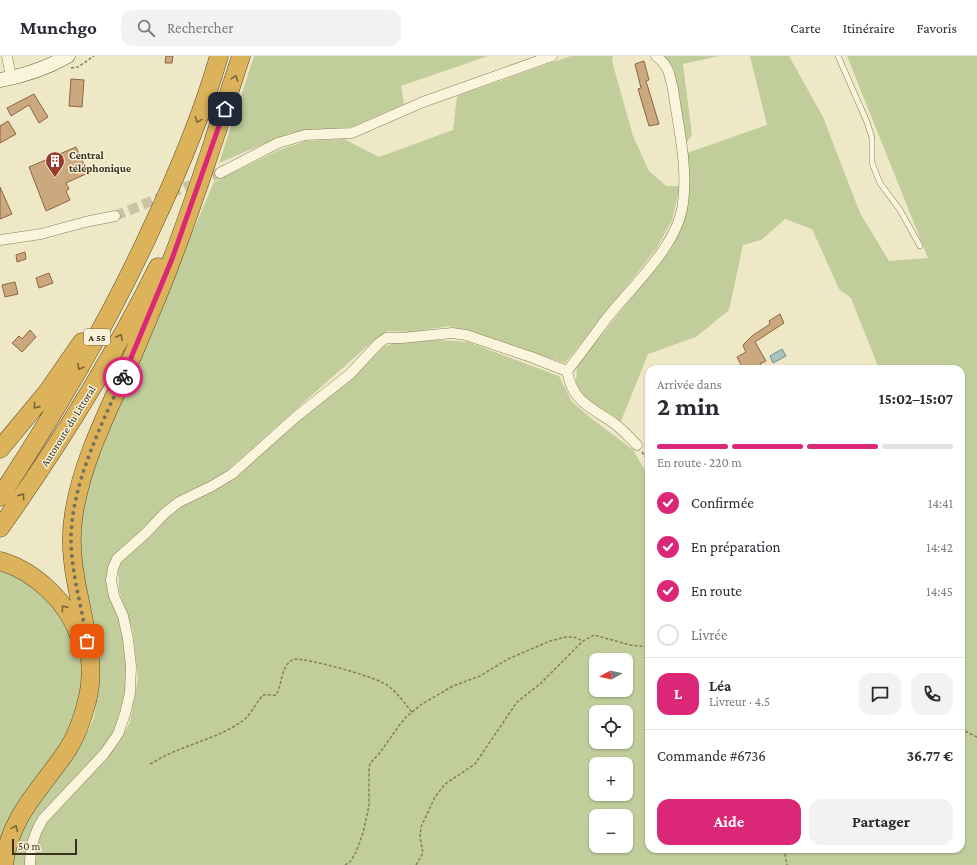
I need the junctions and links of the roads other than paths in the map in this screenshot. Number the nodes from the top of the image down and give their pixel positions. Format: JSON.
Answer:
{"nodes":[{"id":1,"x":7,"y":56,"type":"edge"},
{"id":2,"x":68,"y":56,"type":"edge"},
{"id":3,"x":219,"y":56,"type":"edge"},
{"id":4,"x":241,"y":56,"type":"edge"},
{"id":5,"x":552,"y":56,"type":"edge"},
{"id":6,"x":656,"y":56,"type":"edge"},
{"id":7,"x":838,"y":56,"type":"edge"},
{"id":8,"x":6,"y":79,"type":"edge"},
{"id":9,"x":218,"y":128,"type":"junction"},
{"id":10,"x":180,"y":169,"type":"junction"},
{"id":11,"x":220,"y":173,"type":"tunnel mouth"},
{"id":12,"x":115,"y":216,"type":"tunnel mouth"},
{"id":13,"x":0,"y":240,"type":"edge"},
{"id":14,"x":920,"y":246,"type":"dead end"},
{"id":15,"x":568,"y":371,"type":"junction"},
{"id":16,"x":637,"y":445,"type":"road end"},
{"id":17,"x":0,"y":449,"type":"edge"},
{"id":18,"x":0,"y":497,"type":"edge"},
{"id":19,"x":0,"y":528,"type":"edge"},
{"id":20,"x":0,"y":561,"type":"edge"},
{"id":21,"x":80,"y":725,"type":"junction"},
{"id":22,"x":4,"y":865,"type":"edge"},
{"id":23,"x":30,"y":865,"type":"edge"}],
"edges":[{"from":1,"to":8,"type":"street"},
{"from":2,"to":8,"type":"main road"},
{"from":3,"to":10,"type":"highway","name":"Autoroute du Littoral","number":"A 55","one_way":true},
{"from":9,"to":4,"type":"highway","name":"Autoroute du Littoral","number":"A 55","one_way":true},
{"from":5,"to":11,"type":"street"},
{"from":6,"to":15,"type":"street"},
{"from":7,"to":14,"type":"lane"},
{"from":19,"to":9,"type":"highway","name":"Autoroute du Littoral","number":"A 55","one_way":true},
{"from":9,"to":21,"type":"highway"},
{"from":10,"to":17,"type":"highway","one_way":true},
{"from":10,"to":18,"type":"highway","name":"Autoroute du Littoral","number":"A 55","one_way":true},
{"from":12,"to":13,"type":"street"},
{"from":15,"to":16,"type":"street"},
{"from":15,"to":23,"type":"street"},
{"from":21,"to":20,"type":"highway","one_way":true},
{"from":22,"to":21,"type":"highway","one_way":true}]}
